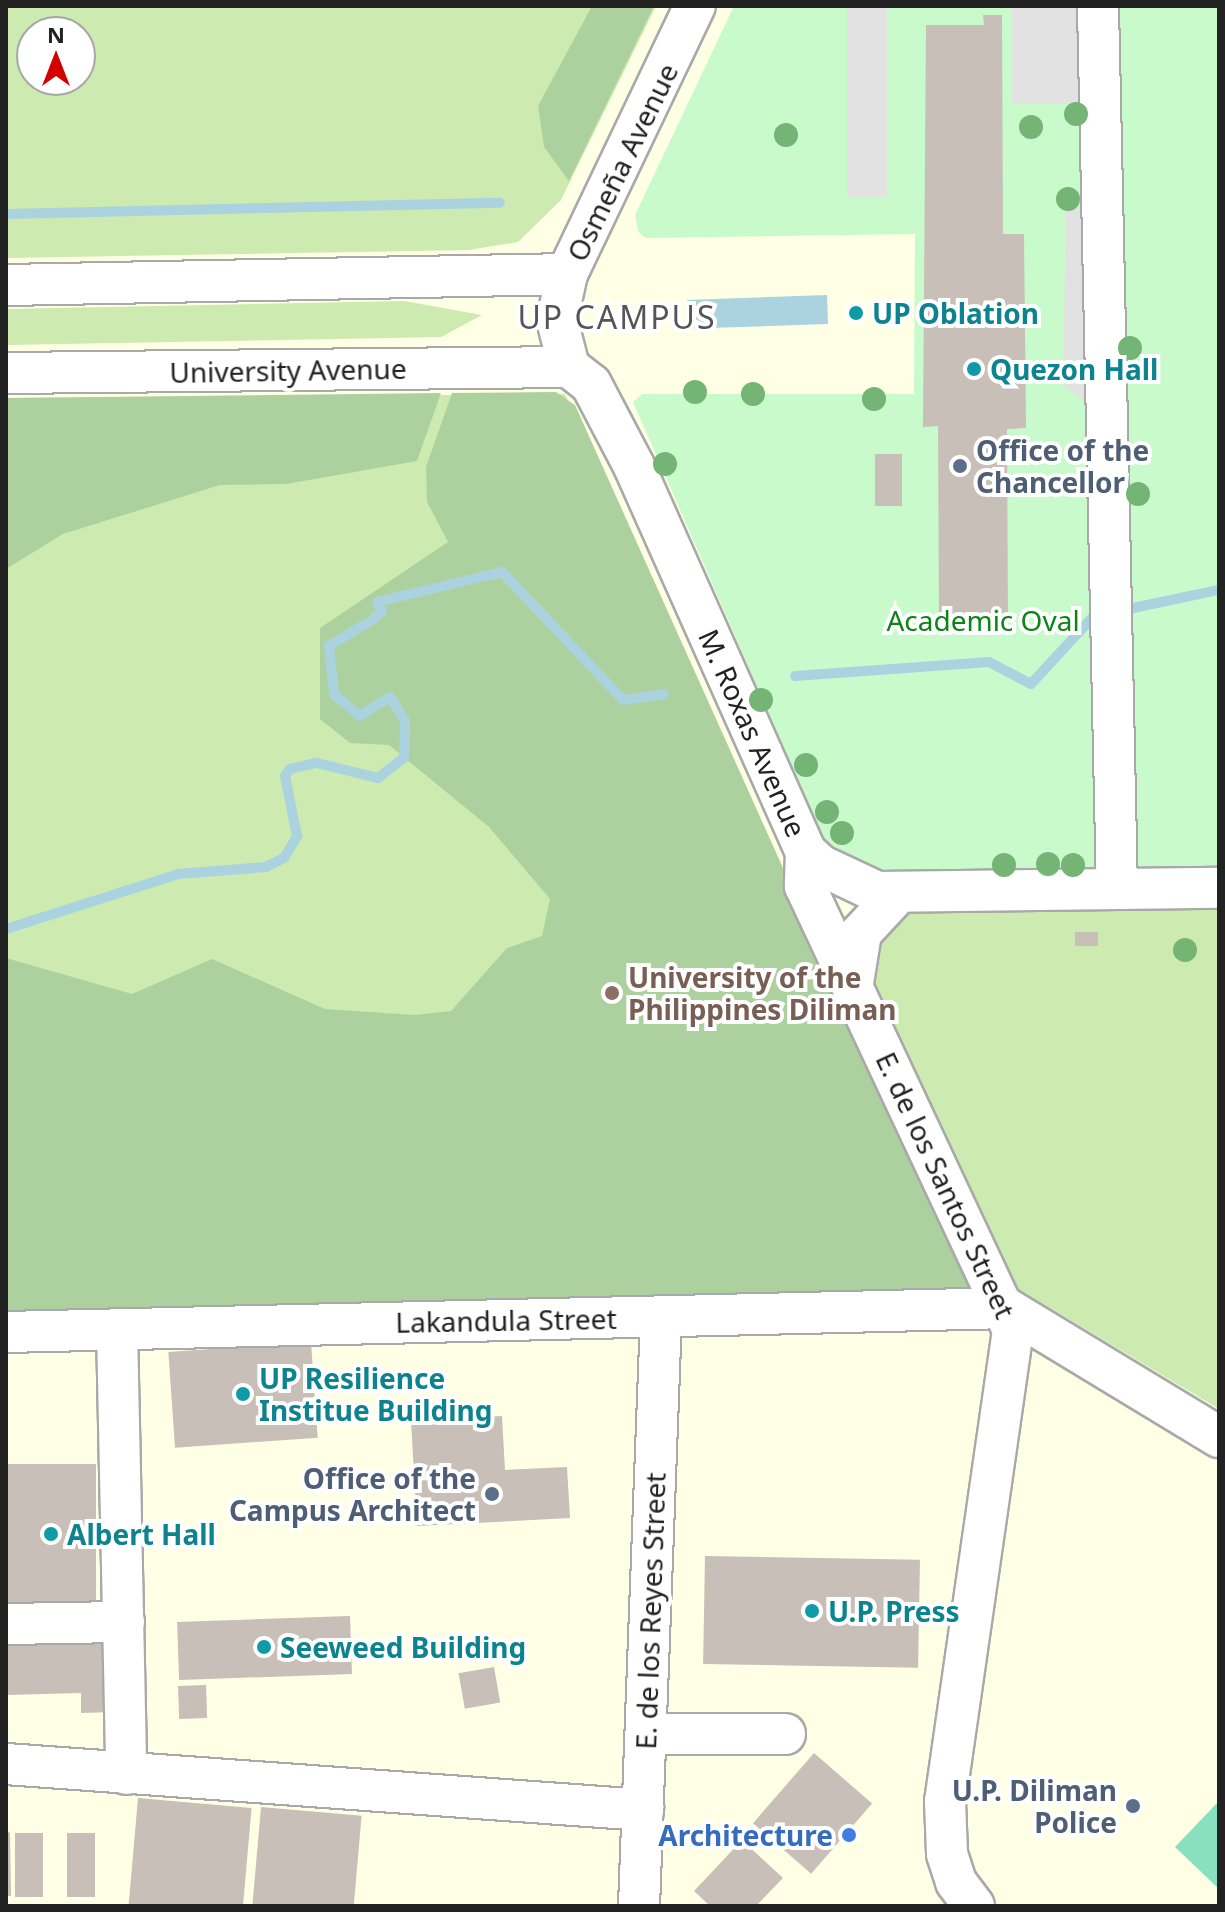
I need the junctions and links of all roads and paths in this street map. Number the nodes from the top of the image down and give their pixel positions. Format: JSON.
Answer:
{"nodes":[{"id":1,"x":695,"y":6,"type":"edge"},
{"id":2,"x":1098,"y":6,"type":"edge"},
{"id":3,"x":567,"y":274,"type":"junction"},
{"id":4,"x":6,"y":285,"type":"edge"},
{"id":5,"x":569,"y":367,"type":"junction"},
{"id":6,"x":6,"y":373,"type":"edge"},
{"id":7,"x":806,"y":852,"type":"junction"},
{"id":8,"x":1219,"y":888,"type":"edge"},
{"id":9,"x":1117,"y":889,"type":"junction"},
{"id":10,"x":898,"y":893,"type":"junction"},
{"id":11,"x":853,"y":983,"type":"junction"},
{"id":12,"x":1006,"y":1308,"type":"junction"},
{"id":13,"x":661,"y":1317,"type":"junction"},
{"id":14,"x":117,"y":1329,"type":"junction"},
{"id":15,"x":6,"y":1332,"type":"edge"},
{"id":16,"x":1219,"y":1437,"type":"edge"},
{"id":17,"x":124,"y":1622,"type":"junction"},
{"id":18,"x":6,"y":1624,"type":"edge"},
{"id":19,"x":646,"y":1734,"type":"junction"},
{"id":20,"x":785,"y":1734,"type":"dead end"},
{"id":21,"x":6,"y":1764,"type":"edge"},
{"id":22,"x":126,"y":1774,"type":"junction"},
{"id":23,"x":643,"y":1810,"type":"junction"},
{"id":24,"x":639,"y":1906,"type":"edge"},
{"id":25,"x":974,"y":1906,"type":"edge"}],
"edges":[{"from":1,"to":3,"type":"street","name":"Osmeña Avenue"},
{"from":2,"to":9,"type":"street"},
{"from":3,"to":4,"type":"street"},
{"from":3,"to":5,"type":"street","name":"Osmeña Avenue"},
{"from":5,"to":6,"type":"street","name":"University Avenue"},
{"from":5,"to":7,"type":"street","name":"M. Roxas Avenue"},
{"from":7,"to":10,"type":"street","name":"M. Roxas Avenue"},
{"from":7,"to":11,"type":"street","name":"E. de los Santos Street"},
{"from":8,"to":9,"type":"street","name":"M. Roxas Avenue"},
{"from":9,"to":10,"type":"street","name":"M. Roxas Avenue"},
{"from":10,"to":11,"type":"street"},
{"from":11,"to":12,"type":"street","name":"E. de los Santos Street"},
{"from":12,"to":13,"type":"street","name":"Lakandula Street"},
{"from":12,"to":16,"type":"street"},
{"from":12,"to":25,"type":"street","name":"E. de los Santos Street"},
{"from":13,"to":14,"type":"street","name":"Lakandula Street"},
{"from":13,"to":19,"type":"street","name":"E. de los Reyes Street"},
{"from":14,"to":15,"type":"street","name":"Lakandula Street"},
{"from":14,"to":17,"type":"street"},
{"from":17,"to":18,"type":"street"},
{"from":17,"to":22,"type":"street"},
{"from":19,"to":20,"type":"street"},
{"from":19,"to":23,"type":"street","name":"E. de los Reyes Street"},
{"from":21,"to":22,"type":"street"},
{"from":22,"to":23,"type":"street"},
{"from":23,"to":24,"type":"street","name":"E. de los Reyes Street"}]}
